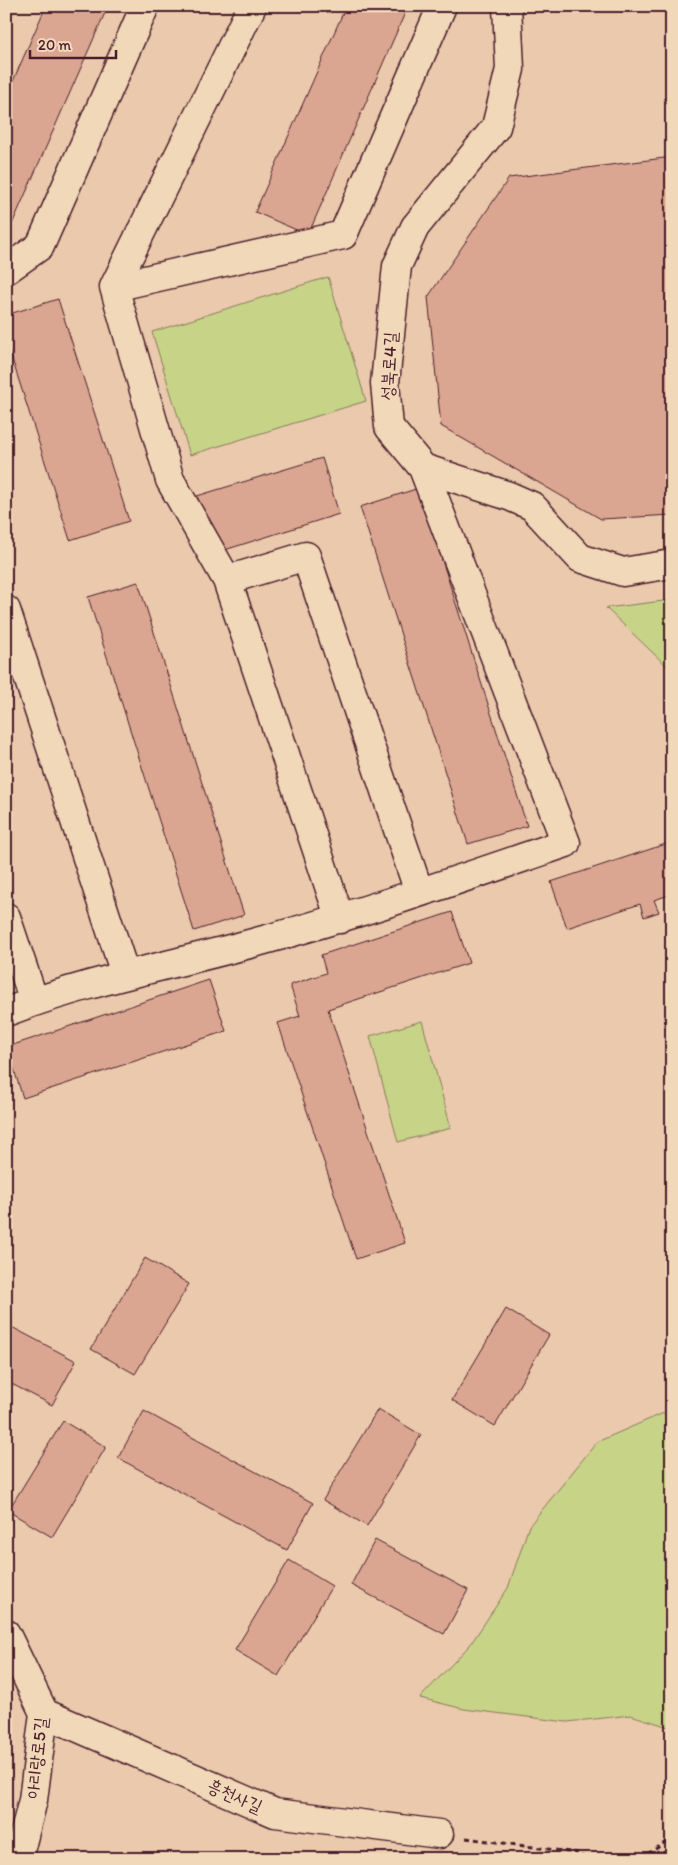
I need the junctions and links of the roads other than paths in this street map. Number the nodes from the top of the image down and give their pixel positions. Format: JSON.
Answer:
{"nodes":[{"id":1,"x":144,"y":6,"type":"edge"},
{"id":2,"x":252,"y":6,"type":"edge"},
{"id":3,"x":442,"y":6,"type":"edge"},
{"id":4,"x":507,"y":6,"type":"edge"},
{"id":5,"x":6,"y":270,"type":"edge"},
{"id":6,"x":114,"y":287,"type":"junction"},
{"id":7,"x":423,"y":468,"type":"junction"},
{"id":8,"x":672,"y":564,"type":"edge"},
{"id":9,"x":228,"y":580,"type":"junction"},
{"id":10,"x":6,"y":610,"type":"edge"},
{"id":11,"x":419,"y":892,"type":"junction"},
{"id":12,"x":6,"y":917,"type":"edge"},
{"id":13,"x":340,"y":919,"type":"junction"},
{"id":14,"x":124,"y":974,"type":"junction"},
{"id":15,"x":34,"y":1001,"type":"junction"},
{"id":16,"x":6,"y":1012,"type":"edge"},
{"id":17,"x":6,"y":1634,"type":"edge"},
{"id":18,"x":44,"y":1713,"type":"junction"},
{"id":19,"x":438,"y":1834,"type":"road end"},
{"id":20,"x":18,"y":1859,"type":"edge"}],
"edges":[{"from":1,"to":5,"type":"street"},
{"from":2,"to":6,"type":"street"},
{"from":3,"to":6,"type":"street"},
{"from":4,"to":7,"type":"street","name":"성북로4길"},
{"from":6,"to":9,"type":"street"},
{"from":7,"to":8,"type":"street"},
{"from":7,"to":11,"type":"street"},
{"from":9,"to":11,"type":"street"},
{"from":9,"to":13,"type":"street"},
{"from":10,"to":14,"type":"street"},
{"from":11,"to":13,"type":"street"},
{"from":12,"to":15,"type":"street"},
{"from":13,"to":14,"type":"street"},
{"from":14,"to":15,"type":"street"},
{"from":15,"to":16,"type":"street"},
{"from":17,"to":18,"type":"street","name":"아리랑로5길"},
{"from":18,"to":19,"type":"street","name":"흥천사길"},
{"from":18,"to":20,"type":"street","name":"아리랑로5길"}]}
